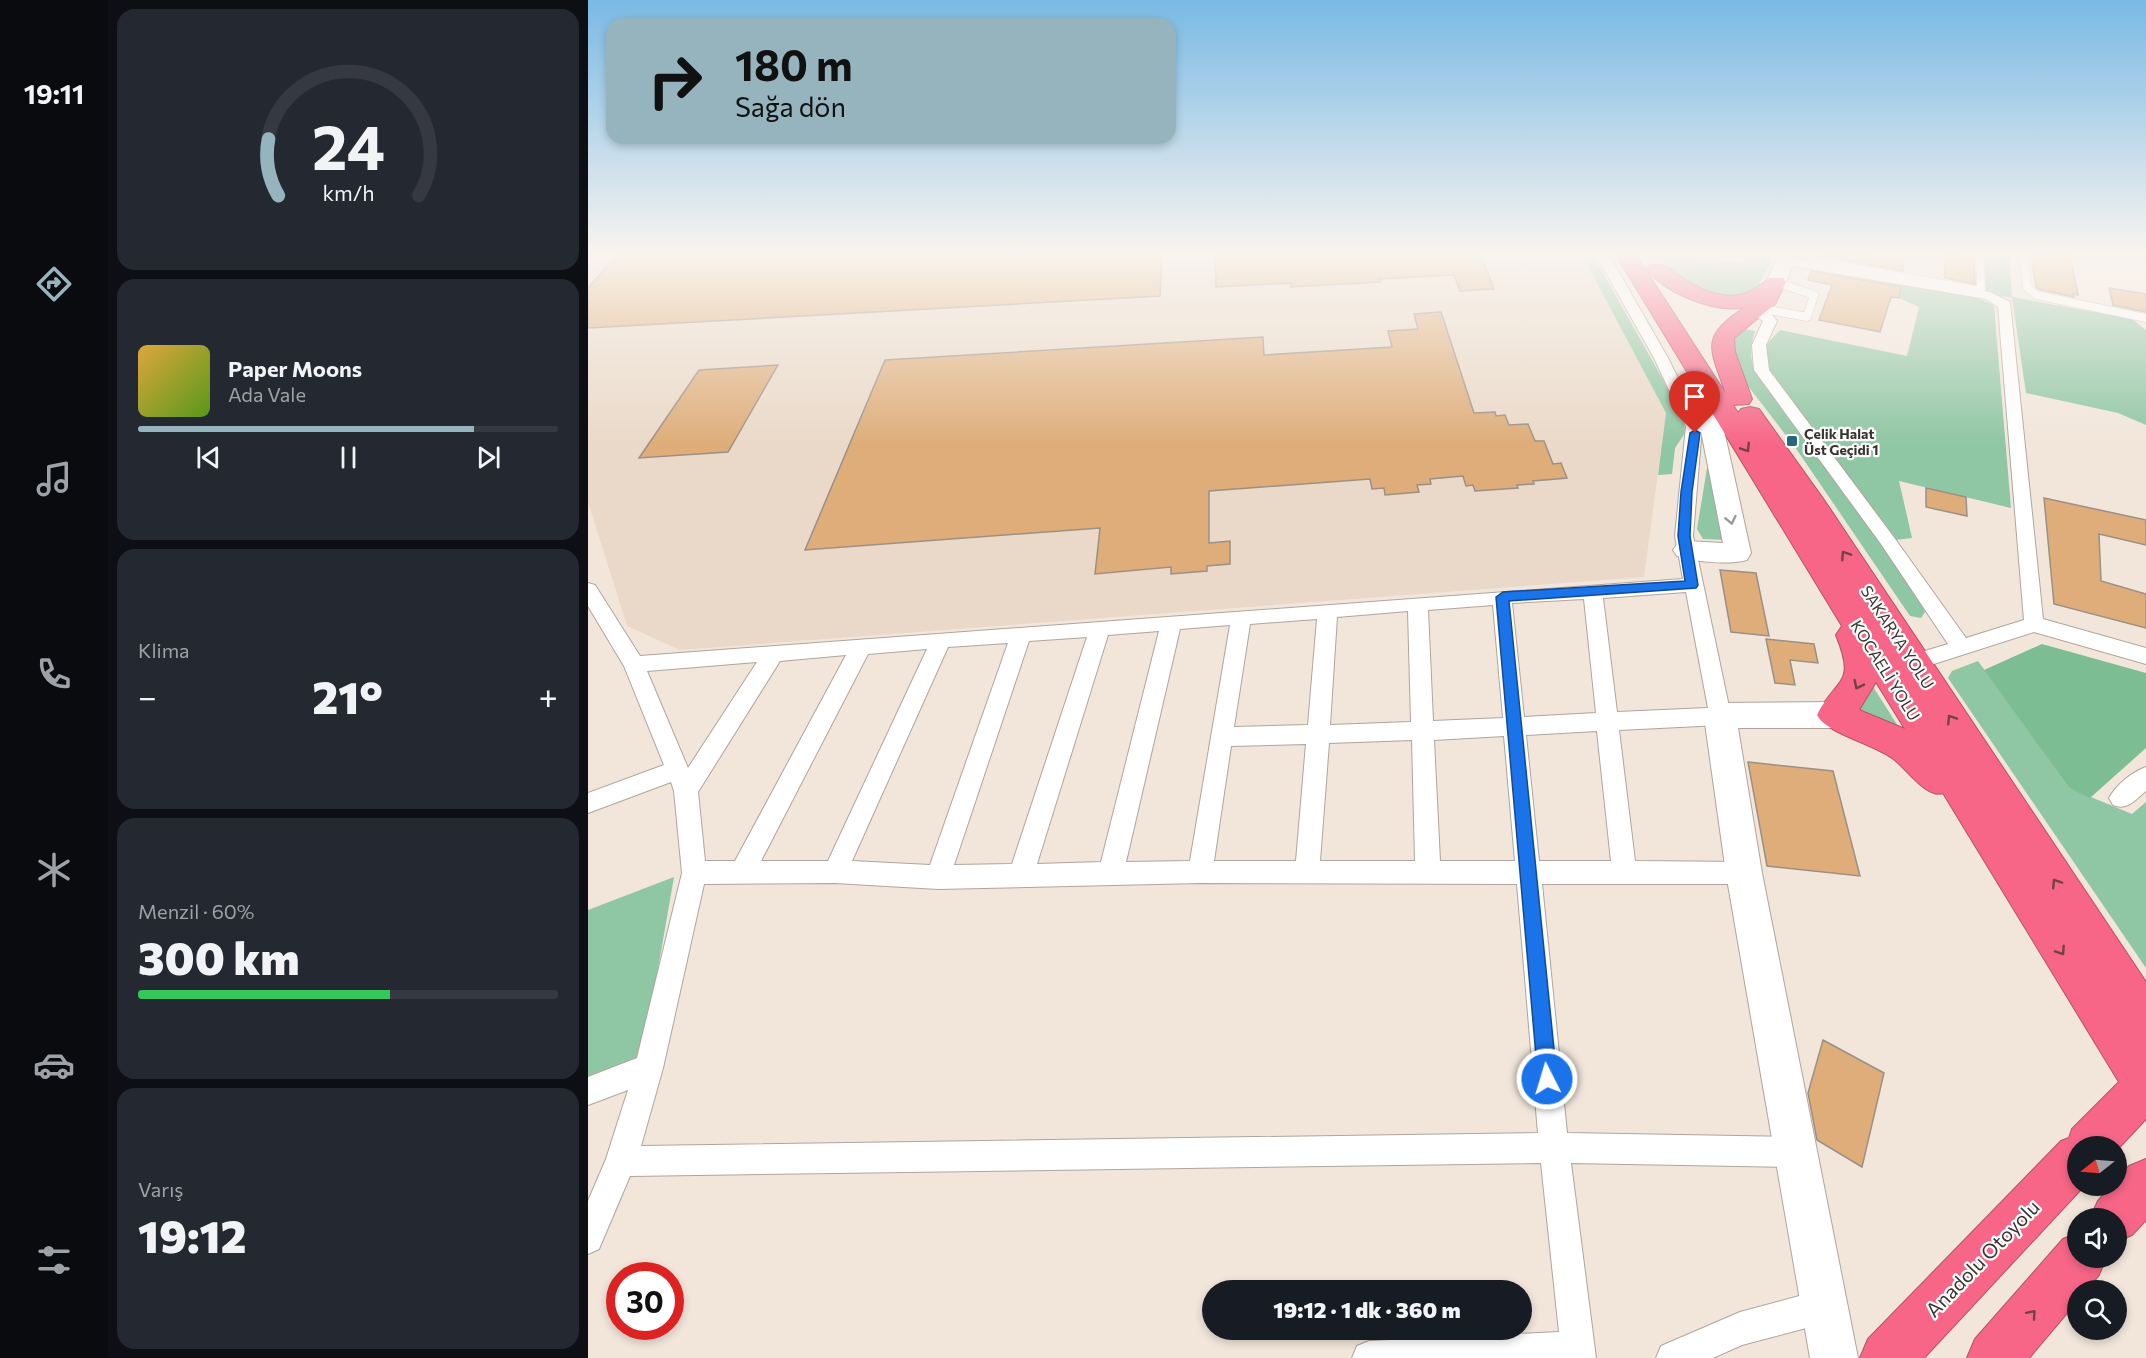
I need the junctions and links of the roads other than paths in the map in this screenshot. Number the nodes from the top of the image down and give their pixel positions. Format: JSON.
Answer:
{"nodes":[{"id":1,"x":1638,"y":318,"type":"edge"},
{"id":2,"x":1665,"y":318,"type":"edge"},
{"id":3,"x":1688,"y":318,"type":"edge"},
{"id":4,"x":1744,"y":318,"type":"edge"},
{"id":5,"x":1768,"y":318,"type":"edge"},
{"id":6,"x":2006,"y":318,"type":"edge"},
{"id":7,"x":1702,"y":380,"type":"junction"},
{"id":8,"x":1740,"y":399,"type":"junction"},
{"id":9,"x":1803,"y":537,"type":"junction"},
{"id":10,"x":1686,"y":550,"type":"junction"},
{"id":11,"x":1692,"y":585,"type":"junction"},
{"id":12,"x":588,"y":590,"type":"edge"},
{"id":13,"x":1593,"y":591,"type":"junction"},
{"id":14,"x":1503,"y":597,"type":"junction"},
{"id":15,"x":1418,"y":604,"type":"junction"},
{"id":16,"x":1328,"y":610,"type":"junction"},
{"id":17,"x":1241,"y":617,"type":"junction"},
{"id":18,"x":1171,"y":623,"type":"junction"},
{"id":19,"x":2034,"y":624,"type":"junction"},
{"id":20,"x":1100,"y":629,"type":"junction"},
{"id":21,"x":1021,"y":635,"type":"junction"},
{"id":22,"x":941,"y":641,"type":"junction"},
{"id":23,"x":861,"y":647,"type":"junction"},
{"id":24,"x":1961,"y":647,"type":"junction"},
{"id":25,"x":773,"y":655,"type":"junction"},
{"id":26,"x":2146,"y":656,"type":"edge"},
{"id":27,"x":1915,"y":663,"type":"junction"},
{"id":28,"x":634,"y":664,"type":"junction"},
{"id":29,"x":1834,"y":715,"type":"junction"},
{"id":30,"x":1720,"y":716,"type":"junction"},
{"id":31,"x":1609,"y":720,"type":"junction"},
{"id":32,"x":1516,"y":724,"type":"junction"},
{"id":33,"x":1423,"y":731,"type":"junction"},
{"id":34,"x":1319,"y":735,"type":"junction"},
{"id":35,"x":1222,"y":737,"type":"junction"},
{"id":36,"x":2146,"y":777,"type":"edge"},
{"id":37,"x":682,"y":781,"type":"junction"},
{"id":38,"x":2121,"y":798,"type":"dead end"},
{"id":39,"x":588,"y":803,"type":"edge"},
{"id":40,"x":835,"y":872,"type":"junction"},
{"id":41,"x":1200,"y":872,"type":"junction"},
{"id":42,"x":1528,"y":872,"type":"junction"},
{"id":43,"x":1624,"y":872,"type":"junction"},
{"id":44,"x":694,"y":873,"type":"junction"},
{"id":45,"x":742,"y":873,"type":"junction"},
{"id":46,"x":1111,"y":873,"type":"junction"},
{"id":47,"x":1307,"y":873,"type":"junction"},
{"id":48,"x":1744,"y":873,"type":"junction"},
{"id":49,"x":1428,"y":874,"type":"junction"},
{"id":50,"x":1021,"y":875,"type":"junction"},
{"id":51,"x":939,"y":877,"type":"junction"},
{"id":52,"x":2043,"y":922,"type":"junction"},
{"id":53,"x":2146,"y":1020,"type":"edge"},
{"id":54,"x":649,"y":1068,"type":"junction"},
{"id":55,"x":2146,"y":1085,"type":"edge"},
{"id":56,"x":588,"y":1091,"type":"edge"},
{"id":57,"x":2098,"y":1136,"type":"edge"},
{"id":58,"x":1554,"y":1148,"type":"junction"},
{"id":59,"x":1798,"y":1152,"type":"junction"},
{"id":60,"x":621,"y":1161,"type":"junction"},
{"id":61,"x":2067,"y":1169,"type":"edge"},
{"id":62,"x":588,"y":1238,"type":"edge"},
{"id":63,"x":2072,"y":1268,"type":"edge"},
{"id":64,"x":1824,"y":1306,"type":"junction"},
{"id":65,"x":1578,"y":1353,"type":"edge"},
{"id":66,"x":1369,"y":1358,"type":"edge"},
{"id":67,"x":1673,"y":1358,"type":"edge"},
{"id":68,"x":1834,"y":1358,"type":"edge"},
{"id":69,"x":1887,"y":1358,"type":"edge"},
{"id":70,"x":1994,"y":1358,"type":"edge"}],
"edges":[{"from":1,"to":10,"type":"street"},
{"from":2,"to":7,"type":"highway","name":"KOCAELİ YOLU"},
{"from":3,"to":8,"type":"highway","name":"SAKARYA YOLU"},
{"from":4,"to":8,"type":"highway"},
{"from":5,"to":24,"type":"street"},
{"from":6,"to":19,"type":"street"},
{"from":7,"to":9,"type":"highway","name":"KOCAELİ YOLU","one_way":true},
{"from":7,"to":10,"type":"main road","one_way":true},
{"from":27,"to":8,"type":"highway","name":"SAKARYA YOLU","one_way":true},
{"from":9,"to":29,"type":"highway","one_way":true},
{"from":9,"to":52,"type":"highway","name":"KOCAELİ YOLU"},
{"from":10,"to":11,"type":"street"},
{"from":11,"to":13,"type":"street"},
{"from":11,"to":30,"type":"street"},
{"from":12,"to":28,"type":"street"},
{"from":13,"to":14,"type":"street"},
{"from":13,"to":31,"type":"street"},
{"from":14,"to":15,"type":"street"},
{"from":14,"to":32,"type":"street"},
{"from":15,"to":16,"type":"street"},
{"from":15,"to":33,"type":"street"},
{"from":16,"to":17,"type":"street"},
{"from":16,"to":34,"type":"street"},
{"from":17,"to":18,"type":"street"},
{"from":17,"to":35,"type":"street"},
{"from":18,"to":20,"type":"street"},
{"from":18,"to":46,"type":"street"},
{"from":19,"to":24,"type":"street"},
{"from":19,"to":26,"type":"street"},
{"from":20,"to":21,"type":"street"},
{"from":20,"to":50,"type":"street"},
{"from":21,"to":22,"type":"street"},
{"from":21,"to":51,"type":"street"},
{"from":22,"to":23,"type":"street"},
{"from":22,"to":40,"type":"street"},
{"from":23,"to":25,"type":"street"},
{"from":23,"to":45,"type":"street"},
{"from":24,"to":27,"type":"street"},
{"from":25,"to":28,"type":"street"},
{"from":25,"to":37,"type":"street"},
{"from":53,"to":27,"type":"highway","name":"SAKARYA YOLU","one_way":true},
{"from":28,"to":37,"type":"street"},
{"from":29,"to":30,"type":"main road"},
{"from":29,"to":52,"type":"highway"},
{"from":30,"to":31,"type":"street"},
{"from":30,"to":48,"type":"main road"},
{"from":31,"to":32,"type":"street"},
{"from":31,"to":43,"type":"street"},
{"from":32,"to":33,"type":"street"},
{"from":32,"to":42,"type":"street"},
{"from":33,"to":34,"type":"street"},
{"from":33,"to":49,"type":"street"},
{"from":34,"to":35,"type":"street"},
{"from":34,"to":47,"type":"street"},
{"from":35,"to":41,"type":"street"},
{"from":36,"to":38,"type":"street"},
{"from":37,"to":39,"type":"street"},
{"from":37,"to":44,"type":"street"},
{"from":40,"to":45,"type":"street"},
{"from":40,"to":51,"type":"street"},
{"from":41,"to":46,"type":"street"},
{"from":41,"to":47,"type":"street"},
{"from":42,"to":43,"type":"street"},
{"from":42,"to":49,"type":"street"},
{"from":42,"to":58,"type":"street"},
{"from":43,"to":48,"type":"street"},
{"from":44,"to":45,"type":"street"},
{"from":44,"to":54,"type":"street"},
{"from":46,"to":50,"type":"street"},
{"from":47,"to":49,"type":"street"},
{"from":48,"to":59,"type":"main road"},
{"from":50,"to":51,"type":"street"},
{"from":52,"to":55,"type":"highway","name":"KOCAELİ YOLU","one_way":true},
{"from":54,"to":56,"type":"street"},
{"from":54,"to":60,"type":"street"},
{"from":55,"to":57,"type":"highway","name":"Anadolu Otoyolu"},
{"from":58,"to":59,"type":"street"},
{"from":58,"to":60,"type":"street"},
{"from":58,"to":65,"type":"street"},
{"from":59,"to":64,"type":"main road"},
{"from":60,"to":62,"type":"street"},
{"from":61,"to":69,"type":"highway","name":"Anadolu Otoyolu"},
{"from":70,"to":63,"type":"highway","one_way":true},
{"from":64,"to":67,"type":"street"},
{"from":64,"to":68,"type":"main road"},
{"from":65,"to":66,"type":"street"}]}
